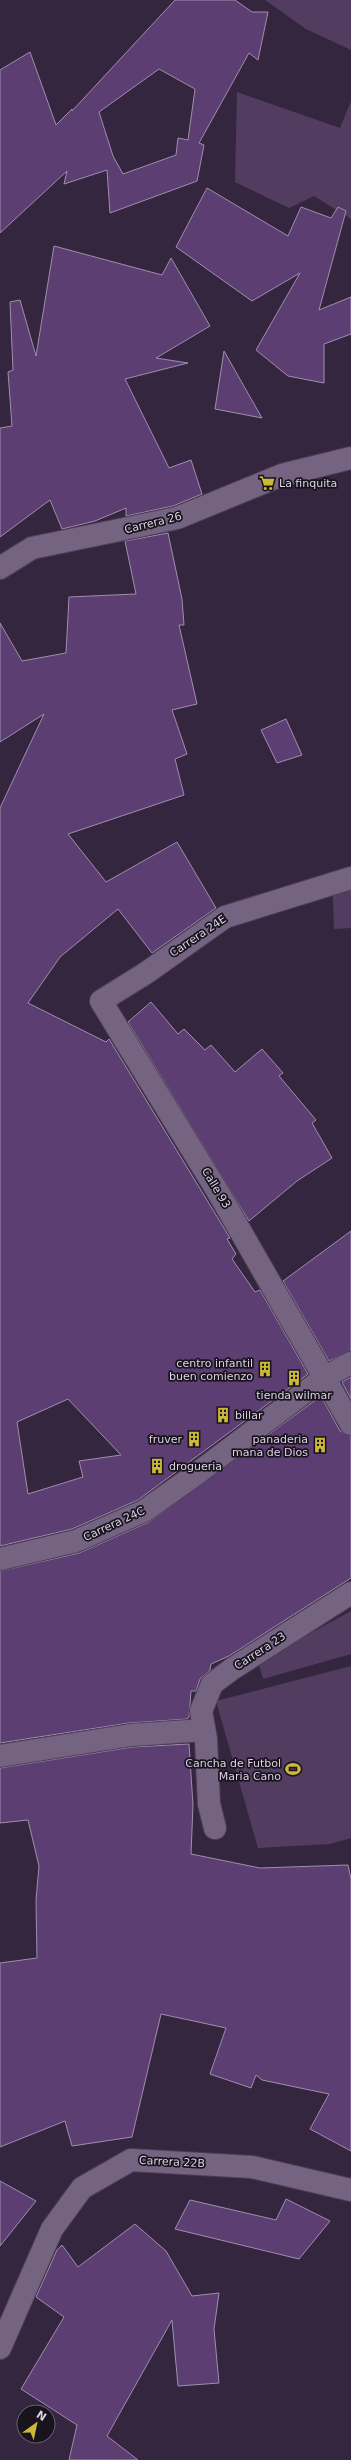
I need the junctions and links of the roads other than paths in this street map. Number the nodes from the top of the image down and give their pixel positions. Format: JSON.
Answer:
{"nodes":[{"id":1,"x":351,"y":458,"type":"edge"},
{"id":2,"x":0,"y":568,"type":"edge"},
{"id":3,"x":351,"y":878,"type":"edge"},
{"id":4,"x":101,"y":1001,"type":"joint"},
{"id":5,"x":351,"y":1363,"type":"edge"},
{"id":6,"x":325,"y":1377,"type":"junction"},
{"id":7,"x":351,"y":1424,"type":"edge"},
{"id":8,"x":0,"y":1559,"type":"edge"},
{"id":9,"x":351,"y":1593,"type":"edge"},
{"id":10,"x":204,"y":1730,"type":"junction"},
{"id":11,"x":0,"y":1756,"type":"edge"},
{"id":12,"x":215,"y":1828,"type":"dead end"},
{"id":13,"x":351,"y":2190,"type":"edge"},
{"id":14,"x":0,"y":2348,"type":"edge"}],
"edges":[{"from":1,"to":2,"type":"street","name":"Carrera 26"},
{"from":3,"to":4,"type":"street","name":"Carrera 24E"},
{"from":4,"to":6,"type":"street","name":"Calle 93"},
{"from":5,"to":6,"type":"street","name":"Carrera 24C"},
{"from":6,"to":7,"type":"street"},
{"from":6,"to":8,"type":"street","name":"Carrera 24C"},
{"from":9,"to":10,"type":"street","name":"Carrera 23"},
{"from":10,"to":11,"type":"street"},
{"from":10,"to":12,"type":"street","name":"Carrera 23"},
{"from":13,"to":14,"type":"street","name":"Carrera 22B"}]}
